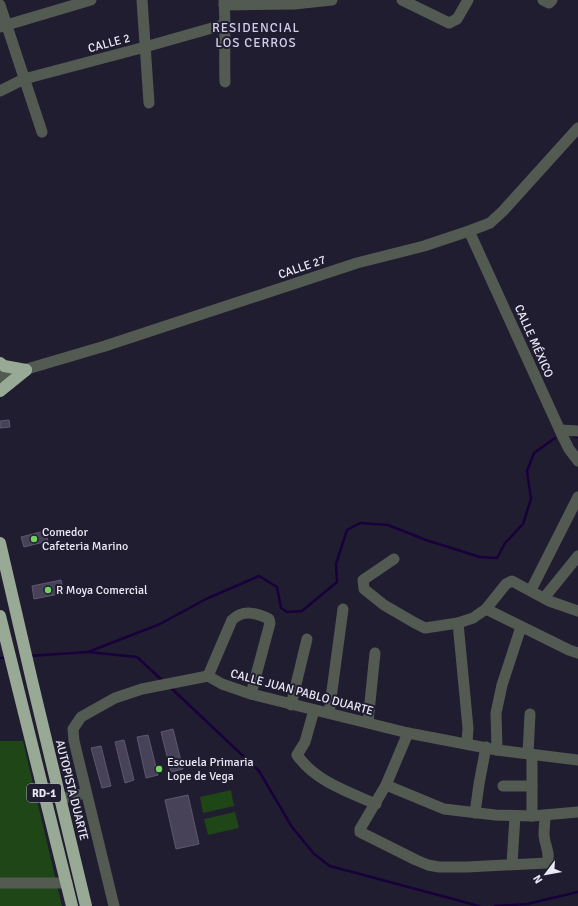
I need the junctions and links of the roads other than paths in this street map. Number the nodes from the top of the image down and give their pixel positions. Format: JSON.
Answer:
{"nodes":[{"id":1,"x":91,"y":0,"type":"edge"},
{"id":2,"x":142,"y":0,"type":"edge"},
{"id":3,"x":332,"y":0,"type":"edge"},
{"id":4,"x":402,"y":0,"type":"edge"},
{"id":5,"x":468,"y":0,"type":"edge"},
{"id":6,"x":543,"y":0,"type":"edge"},
{"id":7,"x":552,"y":0,"type":"edge"},
{"id":8,"x":224,"y":2,"type":"edge"},
{"id":9,"x":0,"y":5,"type":"edge"},
{"id":10,"x":226,"y":24,"type":"junction"},
{"id":11,"x":3,"y":26,"type":"edge"},
{"id":12,"x":145,"y":47,"type":"junction"},
{"id":13,"x":24,"y":79,"type":"junction"},
{"id":14,"x":226,"y":82,"type":"dead end"},
{"id":15,"x":0,"y":91,"type":"edge"},
{"id":16,"x":149,"y":103,"type":"dead end"},
{"id":17,"x":578,"y":128,"type":"edge"},
{"id":18,"x":42,"y":132,"type":"dead end"},
{"id":19,"x":470,"y":231,"type":"junction"},
{"id":20,"x":0,"y":363,"type":"edge"},
{"id":21,"x":26,"y":370,"type":"junction"},
{"id":22,"x":0,"y":377,"type":"edge"},
{"id":23,"x":0,"y":391,"type":"edge"},
{"id":24,"x":578,"y":431,"type":"edge"},
{"id":25,"x":562,"y":434,"type":"junction"},
{"id":26,"x":578,"y":439,"type":"edge"},
{"id":27,"x":578,"y":461,"type":"edge"},
{"id":28,"x":578,"y":496,"type":"edge"},
{"id":29,"x":0,"y":543,"type":"edge"},
{"id":30,"x":578,"y":556,"type":"edge"},
{"id":31,"x":394,"y":560,"type":"dead end"},
{"id":32,"x":531,"y":590,"type":"junction"},
{"id":33,"x":544,"y":598,"type":"junction"},
{"id":34,"x":343,"y":609,"type":"dead end"},
{"id":35,"x":486,"y":610,"type":"junction"},
{"id":36,"x":578,"y":611,"type":"edge"},
{"id":37,"x":0,"y":616,"type":"edge"},
{"id":38,"x":458,"y":623,"type":"junction"},
{"id":39,"x":521,"y":627,"type":"junction"},
{"id":40,"x":307,"y":639,"type":"dead end"},
{"id":41,"x":375,"y":653,"type":"dead end"},
{"id":42,"x":578,"y":653,"type":"edge"},
{"id":43,"x":208,"y":676,"type":"junction"},
{"id":44,"x":251,"y":694,"type":"junction"},
{"id":45,"x":291,"y":704,"type":"junction"},
{"id":46,"x":314,"y":710,"type":"junction"},
{"id":47,"x":328,"y":713,"type":"junction"},
{"id":48,"x":530,"y":714,"type":"dead end"},
{"id":49,"x":368,"y":722,"type":"junction"},
{"id":50,"x":408,"y":733,"type":"junction"},
{"id":51,"x":467,"y":744,"type":"junction"},
{"id":52,"x":486,"y":747,"type":"junction"},
{"id":53,"x":497,"y":750,"type":"junction"},
{"id":54,"x":530,"y":754,"type":"junction"},
{"id":55,"x":578,"y":760,"type":"edge"},
{"id":56,"x":386,"y":785,"type":"junction"},
{"id":57,"x":503,"y":786,"type":"dead end"},
{"id":58,"x":532,"y":786,"type":"junction"},
{"id":59,"x":86,"y":793,"type":"junction"},
{"id":60,"x":60,"y":799,"type":"junction"},
{"id":61,"x":376,"y":804,"type":"junction"},
{"id":62,"x":578,"y":812,"type":"edge"},
{"id":63,"x":475,"y":813,"type":"junction"},
{"id":64,"x":545,"y":815,"type":"junction"},
{"id":65,"x":515,"y":816,"type":"junction"},
{"id":66,"x":532,"y":816,"type":"junction"},
{"id":67,"x":512,"y":864,"type":"junction"},
{"id":68,"x":0,"y":883,"type":"edge"},
{"id":69,"x":67,"y":884,"type":"junction"},
{"id":70,"x":72,"y":906,"type":"edge"},
{"id":71,"x":86,"y":906,"type":"edge"},
{"id":72,"x":114,"y":906,"type":"edge"}],
"edges":[{"from":1,"to":11,"type":"street"},
{"from":2,"to":12,"type":"street"},
{"from":3,"to":8,"type":"street"},
{"from":4,"to":5,"type":"street"},
{"from":6,"to":7,"type":"street"},
{"from":8,"to":10,"type":"street"},
{"from":9,"to":11,"type":"street"},
{"from":10,"to":12,"type":"street","name":"CALLE 2"},
{"from":10,"to":14,"type":"street"},
{"from":11,"to":13,"type":"street"},
{"from":12,"to":13,"type":"street","name":"CALLE 2"},
{"from":12,"to":16,"type":"street"},
{"from":13,"to":15,"type":"street","name":"CALLE 2"},
{"from":13,"to":18,"type":"street"},
{"from":17,"to":19,"type":"street","name":"CALLE 27"},
{"from":19,"to":21,"type":"street","name":"CALLE 27"},
{"from":19,"to":25,"type":"street","name":"CALLE MÉXICO"},
{"from":20,"to":21,"type":"highway"},
{"from":21,"to":22,"type":"street","name":"CALLE 27"},
{"from":21,"to":23,"type":"highway"},
{"from":24,"to":25,"type":"street"},
{"from":25,"to":26,"type":"street"},
{"from":25,"to":27,"type":"street","name":"CALLE MÉXICO"},
{"from":28,"to":32,"type":"street"},
{"from":29,"to":60,"type":"highway","name":"AUTOPISTA DUARTE","number":"RD-1"},
{"from":30,"to":33,"type":"street"},
{"from":31,"to":38,"type":"street"},
{"from":32,"to":33,"type":"street"},
{"from":32,"to":35,"type":"street"},
{"from":33,"to":36,"type":"street"},
{"from":34,"to":47,"type":"street"},
{"from":35,"to":38,"type":"street"},
{"from":35,"to":39,"type":"street"},
{"from":37,"to":69,"type":"highway","number":"RD-1"},
{"from":38,"to":51,"type":"street"},
{"from":39,"to":42,"type":"street"},
{"from":39,"to":53,"type":"street"},
{"from":40,"to":45,"type":"street"},
{"from":41,"to":49,"type":"street"},
{"from":43,"to":44,"type":"street","name":"CALLE JUAN PABLO DUARTE"},
{"from":43,"to":44,"type":"street"},
{"from":43,"to":59,"type":"street"},
{"from":44,"to":45,"type":"street","name":"CALLE JUAN PABLO DUARTE"},
{"from":45,"to":46,"type":"street","name":"CALLE JUAN PABLO DUARTE"},
{"from":46,"to":47,"type":"street","name":"CALLE JUAN PABLO DUARTE"},
{"from":46,"to":61,"type":"street"},
{"from":47,"to":49,"type":"street","name":"CALLE JUAN PABLO DUARTE"},
{"from":48,"to":54,"type":"street"},
{"from":49,"to":50,"type":"street","name":"CALLE JUAN PABLO DUARTE"},
{"from":50,"to":51,"type":"street","name":"CALLE JUAN PABLO DUARTE"},
{"from":50,"to":56,"type":"street"},
{"from":51,"to":52,"type":"street","name":"CALLE JUAN PABLO DUARTE"},
{"from":52,"to":53,"type":"street","name":"CALLE JUAN PABLO DUARTE"},
{"from":52,"to":63,"type":"street"},
{"from":53,"to":54,"type":"street","name":"CALLE JUAN PABLO DUARTE"},
{"from":54,"to":55,"type":"street","name":"CALLE JUAN PABLO DUARTE"},
{"from":54,"to":58,"type":"street"},
{"from":56,"to":61,"type":"street"},
{"from":56,"to":63,"type":"street"},
{"from":57,"to":58,"type":"street"},
{"from":58,"to":66,"type":"street"},
{"from":59,"to":60,"type":"street"},
{"from":59,"to":72,"type":"street"},
{"from":60,"to":71,"type":"highway","name":"AUTOPISTA DUARTE","number":"RD-1"},
{"from":61,"to":67,"type":"street"},
{"from":62,"to":64,"type":"street"},
{"from":63,"to":65,"type":"street"},
{"from":64,"to":66,"type":"street"},
{"from":64,"to":67,"type":"street"},
{"from":65,"to":66,"type":"street"},
{"from":65,"to":67,"type":"street"},
{"from":68,"to":69,"type":"street"},
{"from":69,"to":70,"type":"highway","number":"RD-1"}]}
